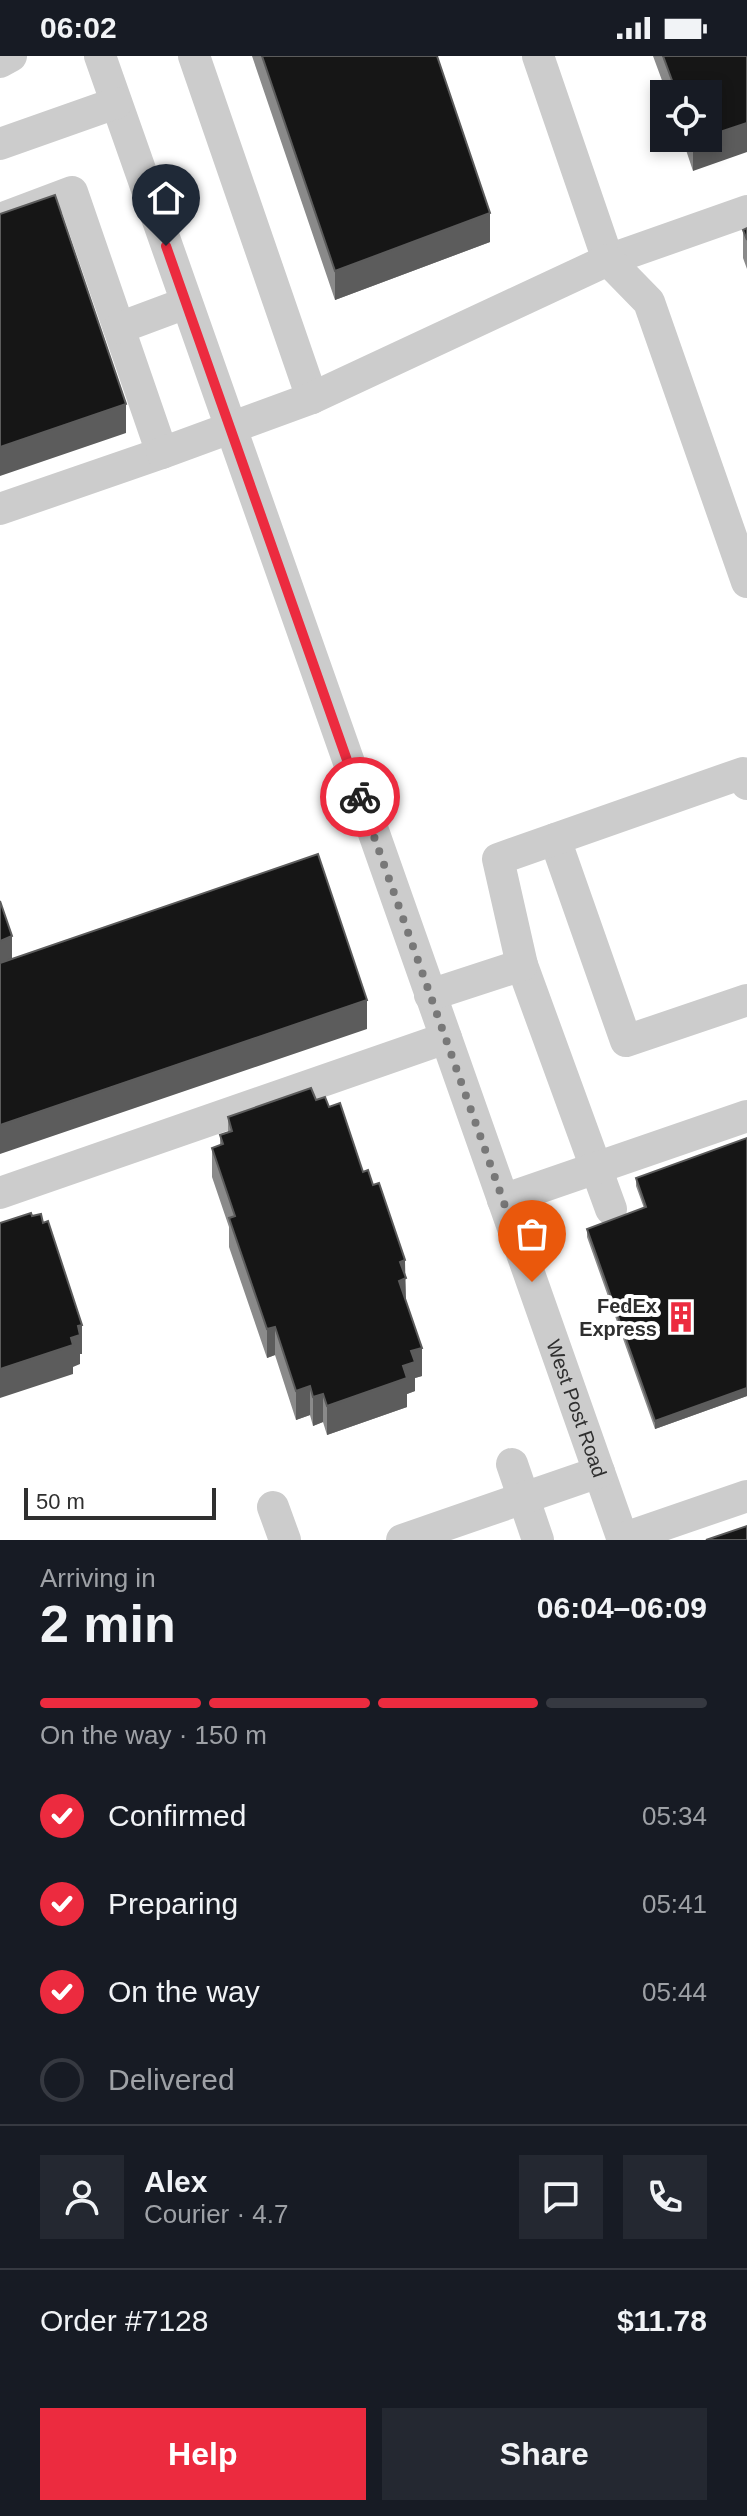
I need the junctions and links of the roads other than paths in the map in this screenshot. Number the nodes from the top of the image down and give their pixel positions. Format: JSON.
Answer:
{"nodes":[{"id":1,"x":11,"y":56,"type":"edge"},
{"id":2,"x":100,"y":56,"type":"edge"},
{"id":3,"x":194,"y":56,"type":"edge"},
{"id":4,"x":538,"y":56,"type":"edge"},
{"id":5,"x":0,"y":62,"type":"edge"},
{"id":6,"x":116,"y":103,"type":"junction"},
{"id":7,"x":0,"y":144,"type":"edge"},
{"id":8,"x":747,"y":211,"type":"edge"},
{"id":9,"x":0,"y":219,"type":"edge"},
{"id":10,"x":608,"y":260,"type":"junction"},
{"id":11,"x":186,"y":303,"type":"junction"},
{"id":12,"x":119,"y":328,"type":"junction"},
{"id":13,"x":312,"y":398,"type":"junction"},
{"id":14,"x":230,"y":427,"type":"junction"},
{"id":15,"x":162,"y":453,"type":"junction"},
{"id":16,"x":0,"y":509,"type":"edge"},
{"id":17,"x":747,"y":582,"type":"edge"},
{"id":18,"x":747,"y":784,"type":"edge"},
{"id":19,"x":555,"y":839,"type":"junction"},
{"id":20,"x":522,"y":965,"type":"junction"},
{"id":21,"x":430,"y":995,"type":"junction"},
{"id":22,"x":747,"y":1000,"type":"edge"},
{"id":23,"x":446,"y":1038,"type":"junction"},
{"id":24,"x":747,"y":1116,"type":"edge"},
{"id":25,"x":596,"y":1168,"type":"junction"},
{"id":26,"x":0,"y":1193,"type":"edge"},
{"id":27,"x":503,"y":1200,"type":"junction"},
{"id":28,"x":611,"y":1209,"type":"dead end"},
{"id":29,"x":512,"y":1464,"type":"dead end"},
{"id":30,"x":599,"y":1472,"type":"junction"},
{"id":31,"x":747,"y":1496,"type":"edge"},
{"id":32,"x":524,"y":1498,"type":"junction"},
{"id":33,"x":273,"y":1507,"type":"dead end"},
{"id":34,"x":285,"y":1540,"type":"edge"},
{"id":35,"x":402,"y":1540,"type":"edge"},
{"id":36,"x":538,"y":1540,"type":"edge"},
{"id":37,"x":622,"y":1540,"type":"edge"}],
"edges":[{"from":1,"to":5,"type":"street"},
{"from":2,"to":6,"type":"street","name":"West Post Road"},
{"from":3,"to":13,"type":"street"},
{"from":4,"to":10,"type":"street"},
{"from":6,"to":7,"type":"street"},
{"from":6,"to":11,"type":"street","name":"West Post Road"},
{"from":8,"to":10,"type":"street"},
{"from":9,"to":12,"type":"street"},
{"from":10,"to":13,"type":"street"},
{"from":10,"to":17,"type":"street"},
{"from":11,"to":12,"type":"street"},
{"from":11,"to":14,"type":"street","name":"West Post Road"},
{"from":12,"to":15,"type":"street"},
{"from":13,"to":14,"type":"street"},
{"from":14,"to":15,"type":"street"},
{"from":14,"to":21,"type":"street","name":"West Post Road"},
{"from":15,"to":16,"type":"street"},
{"from":18,"to":19,"type":"street"},
{"from":19,"to":20,"type":"street"},
{"from":19,"to":22,"type":"street"},
{"from":20,"to":21,"type":"street"},
{"from":20,"to":25,"type":"street"},
{"from":21,"to":23,"type":"street","name":"West Post Road"},
{"from":23,"to":26,"type":"street"},
{"from":23,"to":27,"type":"street","name":"West Post Road"},
{"from":24,"to":25,"type":"street"},
{"from":25,"to":27,"type":"street"},
{"from":25,"to":28,"type":"street"},
{"from":27,"to":30,"type":"street","name":"West Post Road"},
{"from":29,"to":32,"type":"street"},
{"from":30,"to":32,"type":"street"},
{"from":30,"to":37,"type":"street","name":"West Post Road"},
{"from":31,"to":37,"type":"street"},
{"from":32,"to":35,"type":"street"},
{"from":32,"to":36,"type":"street"},
{"from":33,"to":34,"type":"street"}]}
